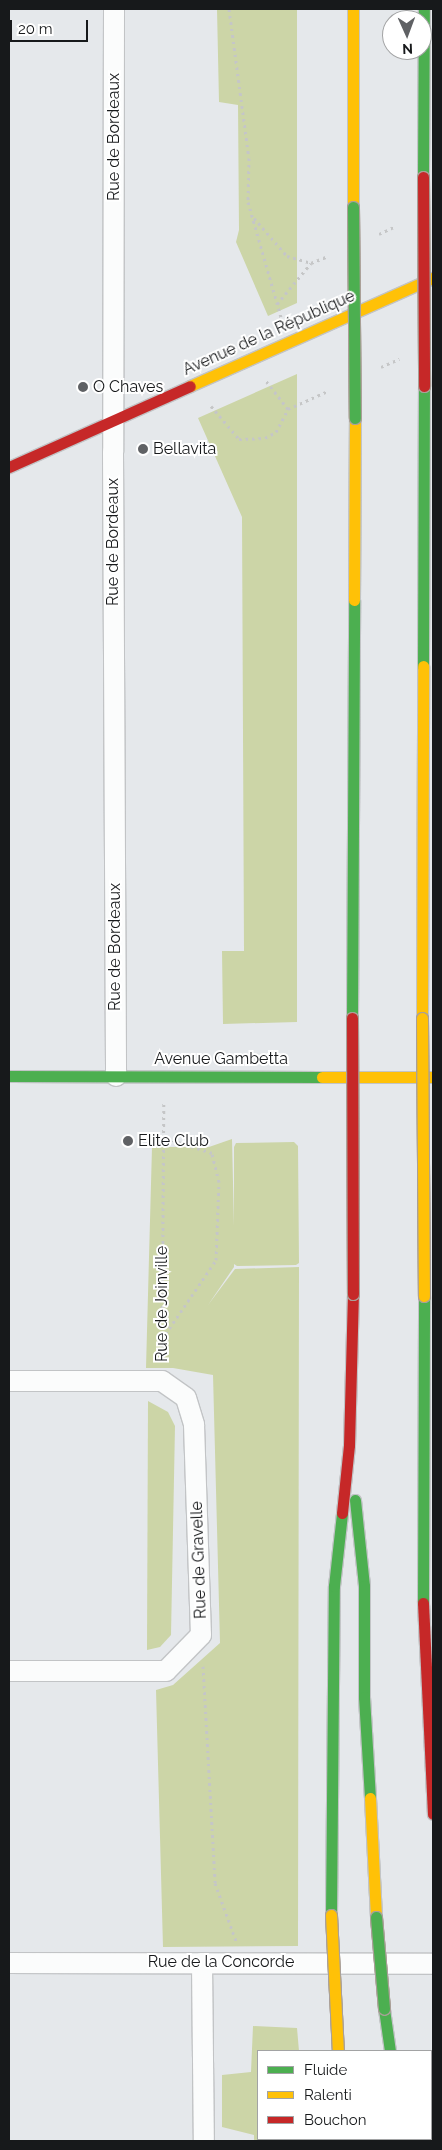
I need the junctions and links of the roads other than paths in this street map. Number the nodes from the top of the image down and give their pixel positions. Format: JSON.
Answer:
{"nodes":[{"id":1,"x":114,"y":9,"type":"edge"},
{"id":2,"x":353,"y":9,"type":"edge"},
{"id":3,"x":424,"y":9,"type":"edge"},
{"id":4,"x":433,"y":278,"type":"edge"},
{"id":5,"x":113,"y":420,"type":"junction"},
{"id":6,"x":9,"y":468,"type":"edge"},
{"id":7,"x":9,"y":1076,"type":"edge"},
{"id":8,"x":116,"y":1076,"type":"junction"},
{"id":9,"x":433,"y":1077,"type":"edge"},
{"id":10,"x":162,"y":1380,"type":"joint"},
{"id":11,"x":9,"y":1381,"type":"edge"},
{"id":12,"x":349,"y":1445,"type":"junction"},
{"id":13,"x":9,"y":1671,"type":"edge"},
{"id":14,"x":433,"y":1814,"type":"edge"},
{"id":15,"x":9,"y":1963,"type":"edge"},
{"id":16,"x":202,"y":1963,"type":"junction"},
{"id":17,"x":433,"y":1964,"type":"edge"},
{"id":18,"x":338,"y":2050,"type":"edge"},
{"id":19,"x":390,"y":2050,"type":"edge"},
{"id":20,"x":204,"y":2141,"type":"edge"}],
"edges":[{"from":1,"to":5,"type":"street","name":"Rue de Bordeaux"},
{"from":2,"to":12,"type":"main road","bridge":true},
{"from":3,"to":14,"type":"main road","bridge":true},
{"from":4,"to":5,"type":"main road","name":"Avenue de la République"},
{"from":5,"to":6,"type":"main road","name":"Avenue de la République"},
{"from":5,"to":8,"type":"street","name":"Rue de Bordeaux"},
{"from":7,"to":8,"type":"main road","name":"Avenue Gambetta"},
{"from":8,"to":9,"type":"main road","name":"Avenue Gambetta"},
{"from":10,"to":11,"type":"street","name":"Rue de Joinville"},
{"from":10,"to":13,"type":"street","name":"Rue de Gravelle"},
{"from":12,"to":18,"type":"main road","bridge":true},
{"from":12,"to":19,"type":"main road","bridge":true},
{"from":15,"to":16,"type":"street","name":"Rue de la Concorde"},
{"from":16,"to":17,"type":"street","name":"Rue de la Concorde"},
{"from":16,"to":20,"type":"street"}]}
